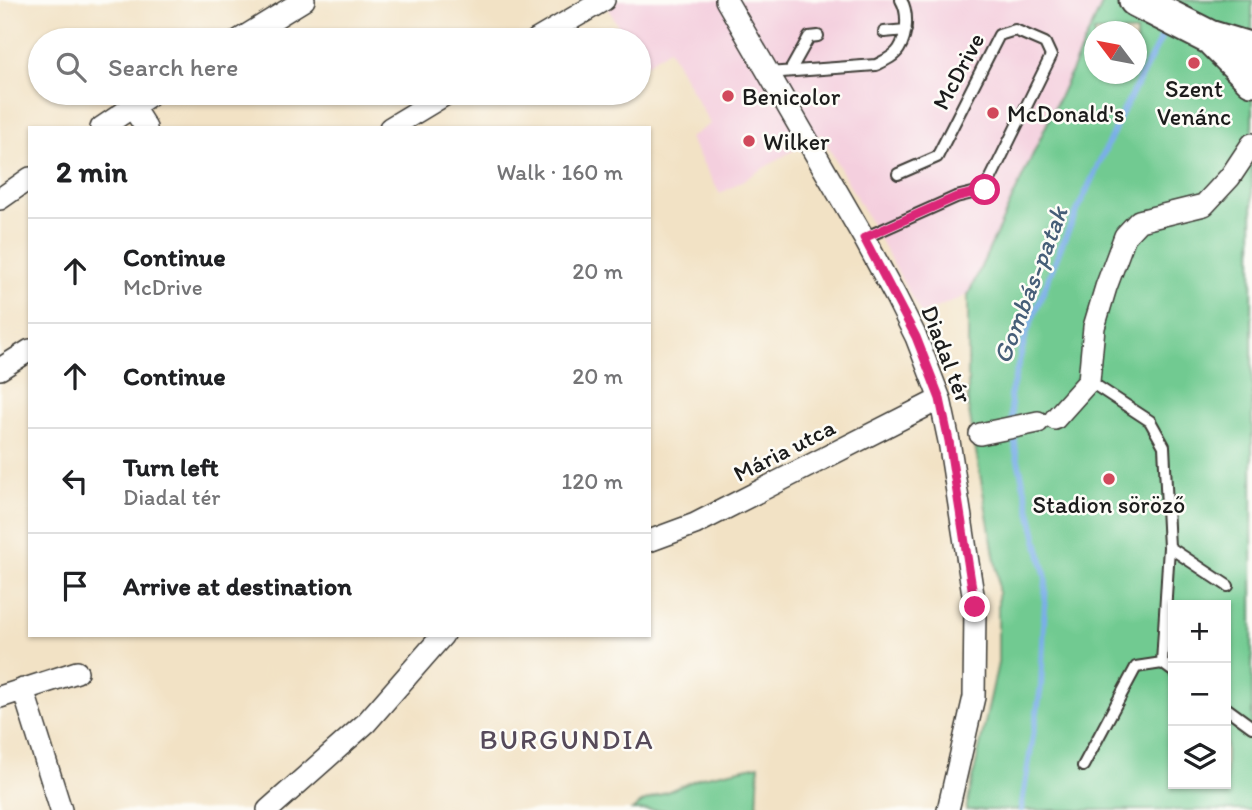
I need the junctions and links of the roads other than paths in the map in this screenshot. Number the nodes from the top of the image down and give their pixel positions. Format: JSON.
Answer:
{"nodes":[{"id":1,"x":304,"y":0,"type":"edge"},
{"id":2,"x":604,"y":0,"type":"edge"},
{"id":3,"x":901,"y":0,"type":"edge"},
{"id":4,"x":1136,"y":0,"type":"edge"},
{"id":5,"x":731,"y":2,"type":"edge"},
{"id":6,"x":258,"y":28,"type":"edge"},
{"id":7,"x":556,"y":28,"type":"edge"},
{"id":8,"x":905,"y":30,"type":"junction"},
{"id":9,"x":884,"y":32,"type":"dead end"},
{"id":10,"x":818,"y":36,"type":"dead end"},
{"id":11,"x":1209,"y":37,"type":"junction"},
{"id":12,"x":1252,"y":50,"type":"edge"},
{"id":13,"x":790,"y":71,"type":"junction"},
{"id":14,"x":768,"y":73,"type":"junction"},
{"id":15,"x":1252,"y":79,"type":"edge"},
{"id":16,"x":428,"y":105,"type":"edge"},
{"id":17,"x":132,"y":106,"type":"joint"},
{"id":18,"x":104,"y":126,"type":"edge"},
{"id":19,"x":145,"y":126,"type":"edge"},
{"id":20,"x":393,"y":126,"type":"edge"},
{"id":21,"x":1252,"y":144,"type":"edge"},
{"id":22,"x":898,"y":174,"type":"dead end"},
{"id":23,"x":28,"y":179,"type":"edge"},
{"id":24,"x":0,"y":199,"type":"edge"},
{"id":25,"x":864,"y":238,"type":"junction"},
{"id":26,"x":28,"y":351,"type":"edge"},
{"id":27,"x":0,"y":369,"type":"edge"},
{"id":28,"x":1089,"y":381,"type":"junction"},
{"id":29,"x":940,"y":399,"type":"junction"},
{"id":30,"x":981,"y":434,"type":"dead end"},
{"id":31,"x":651,"y":540,"type":"edge"},
{"id":32,"x":1168,"y":547,"type":"junction"},
{"id":33,"x":1227,"y":586,"type":"dead end"},
{"id":34,"x":441,"y":637,"type":"edge"},
{"id":35,"x":1162,"y":663,"type":"junction"},
{"id":36,"x":1168,"y":667,"type":"edge"},
{"id":37,"x":77,"y":672,"type":"dead end"},
{"id":38,"x":23,"y":689,"type":"junction"},
{"id":39,"x":0,"y":697,"type":"edge"},
{"id":40,"x":1231,"y":712,"type":"edge"},
{"id":41,"x":1252,"y":727,"type":"edge"},
{"id":42,"x":1083,"y":766,"type":"dead end"},
{"id":43,"x":61,"y":810,"type":"edge"},
{"id":44,"x":268,"y":810,"type":"edge"},
{"id":45,"x":947,"y":810,"type":"edge"}],
"edges":[{"from":1,"to":6,"type":"street"},
{"from":2,"to":7,"type":"street"},
{"from":3,"to":8,"type":"lane"},
{"from":4,"to":11,"type":"main road"},
{"from":5,"to":14,"type":"street","name":"Diadal tér"},
{"from":8,"to":9,"type":"lane"},
{"from":8,"to":13,"type":"lane"},
{"from":10,"to":13,"type":"lane"},
{"from":11,"to":12,"type":"main road"},
{"from":11,"to":15,"type":"main road"},
{"from":13,"to":14,"type":"lane"},
{"from":14,"to":25,"type":"street","name":"Diadal tér"},
{"from":16,"to":20,"type":"street"},
{"from":17,"to":18,"type":"street"},
{"from":17,"to":19,"type":"street"},
{"from":21,"to":28,"type":"street"},
{"from":22,"to":25,"type":"lane","name":"McDrive"},
{"from":23,"to":24,"type":"street"},
{"from":25,"to":29,"type":"street","name":"Diadal tér"},
{"from":26,"to":27,"type":"street"},
{"from":28,"to":30,"type":"street"},
{"from":28,"to":32,"type":"lane"},
{"from":29,"to":31,"type":"street","name":"Mária utca"},
{"from":29,"to":45,"type":"street","name":"Diadal tér"},
{"from":32,"to":33,"type":"lane"},
{"from":32,"to":35,"type":"lane"},
{"from":34,"to":44,"type":"street"},
{"from":35,"to":36,"type":"lane"},
{"from":35,"to":42,"type":"lane"},
{"from":37,"to":38,"type":"street"},
{"from":38,"to":39,"type":"street"},
{"from":38,"to":43,"type":"street"},
{"from":40,"to":41,"type":"lane"}]}
